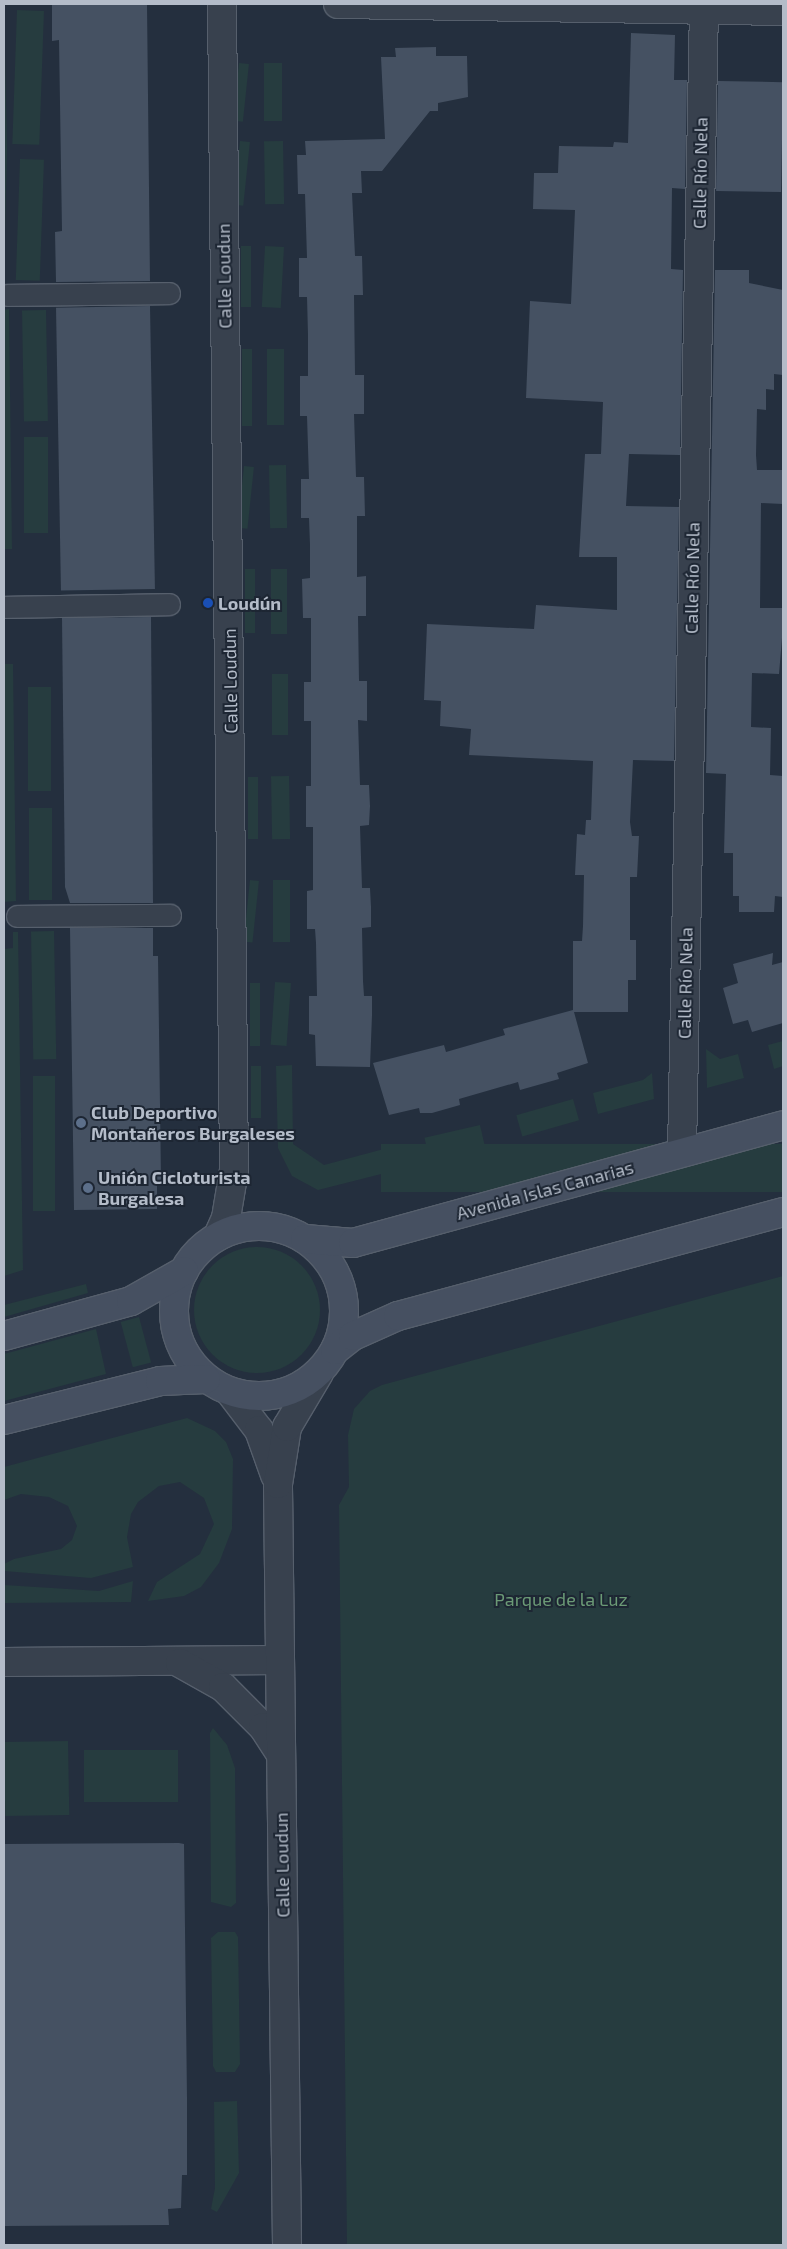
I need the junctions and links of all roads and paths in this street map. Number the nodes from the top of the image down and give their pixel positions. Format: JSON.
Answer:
{"nodes":[{"id":1,"x":222,"y":4,"type":"edge"},
{"id":2,"x":338,"y":4,"type":"edge"},
{"id":3,"x":704,"y":7,"type":"edge"},
{"id":4,"x":783,"y":10,"type":"edge"},
{"id":5,"x":169,"y":293,"type":"dead end"},
{"id":6,"x":7,"y":295,"type":"dead end"},
{"id":7,"x":170,"y":604,"type":"dead end"},
{"id":8,"x":12,"y":607,"type":"edge"},
{"id":9,"x":170,"y":915,"type":"dead end"},
{"id":10,"x":17,"y":916,"type":"dead end"},
{"id":11,"x":783,"y":1125,"type":"edge"},
{"id":12,"x":682,"y":1152,"type":"junction"},
{"id":13,"x":783,"y":1212,"type":"edge"},
{"id":14,"x":218,"y":1236,"type":"junction"},
{"id":15,"x":305,"y":1239,"type":"junction"},
{"id":16,"x":184,"y":1271,"type":"junction"},
{"id":17,"x":4,"y":1336,"type":"edge"},
{"id":18,"x":336,"y":1350,"type":"junction"},
{"id":19,"x":319,"y":1372,"type":"junction"},
{"id":20,"x":206,"y":1379,"type":"junction"},
{"id":21,"x":230,"y":1392,"type":"junction"},
{"id":22,"x":4,"y":1420,"type":"edge"},
{"id":23,"x":278,"y":1484,"type":"junction"},
{"id":24,"x":280,"y":1660,"type":"junction"},
{"id":25,"x":176,"y":1661,"type":"junction"},
{"id":26,"x":4,"y":1662,"type":"edge"},
{"id":27,"x":281,"y":1755,"type":"junction"},
{"id":28,"x":287,"y":2245,"type":"edge"}],
"edges":[{"from":1,"to":14,"type":"street","name":"Calle Loudun"},
{"from":2,"to":3,"type":"street"},
{"from":3,"to":4,"type":"street"},
{"from":3,"to":12,"type":"street","name":"Calle Río Nela"},
{"from":5,"to":6,"type":"street"},
{"from":7,"to":8,"type":"street"},
{"from":9,"to":10,"type":"street"},
{"from":11,"to":12,"type":"main road","name":"Avenida Islas Canarias"},
{"from":12,"to":15,"type":"main road","name":"Avenida Islas Canarias"},
{"from":13,"to":18,"type":"main road"},
{"from":14,"to":15,"type":"main road"},
{"from":14,"to":16,"type":"main road"},
{"from":15,"to":18,"type":"main road"},
{"from":16,"to":17,"type":"main road"},
{"from":16,"to":20,"type":"main road"},
{"from":18,"to":19,"type":"main road"},
{"from":19,"to":21,"type":"main road"},
{"from":19,"to":23,"type":"street","name":"Calle Loudun"},
{"from":20,"to":21,"type":"main road"},
{"from":20,"to":22,"type":"main road"},
{"from":21,"to":23,"type":"street","name":"Calle Loudun"},
{"from":23,"to":24,"type":"street","name":"Calle Loudun"},
{"from":24,"to":25,"type":"street"},
{"from":24,"to":27,"type":"street","name":"Calle Loudun"},
{"from":25,"to":26,"type":"street"},
{"from":25,"to":27,"type":"street"},
{"from":27,"to":28,"type":"street","name":"Calle Loudun"}]}
